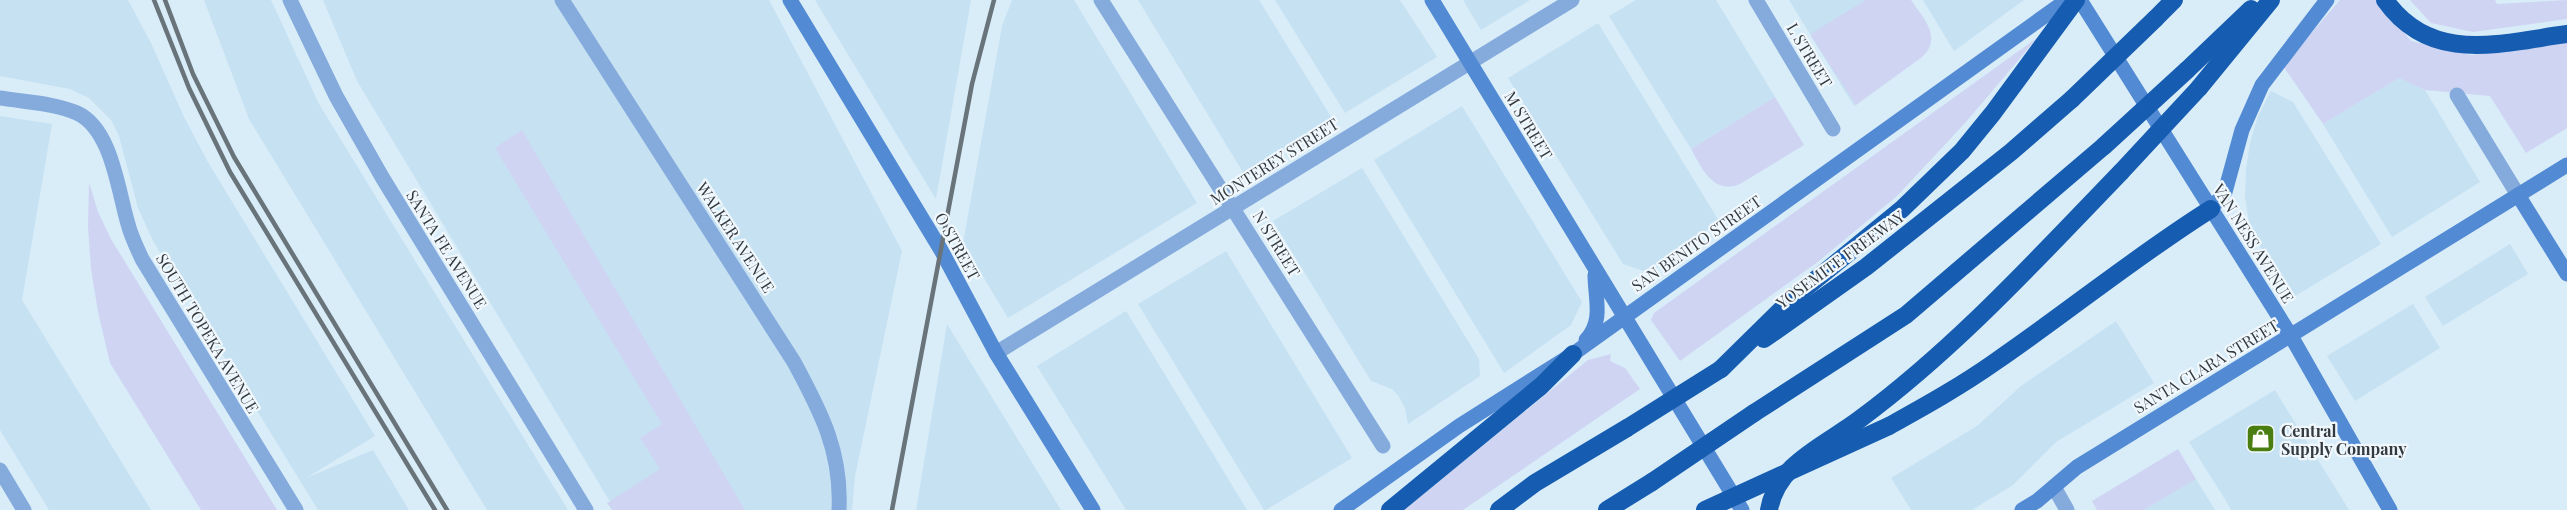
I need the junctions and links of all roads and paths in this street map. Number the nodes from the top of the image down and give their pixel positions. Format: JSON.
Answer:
{"nodes":[{"id":1,"x":290,"y":0,"type":"edge"},
{"id":2,"x":562,"y":0,"type":"edge"},
{"id":3,"x":790,"y":0,"type":"edge"},
{"id":4,"x":1101,"y":0,"type":"edge"},
{"id":5,"x":1432,"y":0,"type":"edge"},
{"id":6,"x":1572,"y":0,"type":"edge"},
{"id":7,"x":1756,"y":0,"type":"edge"},
{"id":8,"x":2067,"y":0,"type":"edge"},
{"id":9,"x":2078,"y":0,"type":"edge"},
{"id":10,"x":2174,"y":0,"type":"edge"},
{"id":11,"x":2260,"y":0,"type":"edge"},
{"id":12,"x":2271,"y":0,"type":"edge"},
{"id":13,"x":2327,"y":0,"type":"edge"},
{"id":14,"x":2385,"y":0,"type":"edge"},
{"id":15,"x":2567,"y":34,"type":"edge"},
{"id":16,"x":1470,"y":62,"type":"junction"},
{"id":17,"x":2457,"y":95,"type":"dead end"},
{"id":18,"x":0,"y":98,"type":"edge"},
{"id":19,"x":1833,"y":129,"type":"dead end"},
{"id":20,"x":2567,"y":165,"type":"edge"},
{"id":21,"x":2518,"y":195,"type":"junction"},
{"id":22,"x":1233,"y":207,"type":"junction"},
{"id":23,"x":2211,"y":208,"type":"junction"},
{"id":24,"x":1595,"y":269,"type":"junction"},
{"id":25,"x":2567,"y":274,"type":"edge"},
{"id":26,"x":1624,"y":316,"type":"junction"},
{"id":27,"x":2291,"y":336,"type":"junction"},
{"id":28,"x":996,"y":353,"type":"junction"},
{"id":29,"x":1573,"y":354,"type":"junction"},
{"id":30,"x":1721,"y":369,"type":"junction"},
{"id":31,"x":1383,"y":446,"type":"dead end"},
{"id":32,"x":0,"y":470,"type":"edge"},
{"id":33,"x":2054,"y":486,"type":"junction"},
{"id":34,"x":24,"y":510,"type":"edge"},
{"id":35,"x":296,"y":510,"type":"edge"},
{"id":36,"x":586,"y":510,"type":"edge"},
{"id":37,"x":839,"y":510,"type":"edge"},
{"id":38,"x":1093,"y":510,"type":"edge"},
{"id":39,"x":1341,"y":510,"type":"edge"},
{"id":40,"x":1390,"y":510,"type":"edge"},
{"id":41,"x":1499,"y":510,"type":"edge"},
{"id":42,"x":1607,"y":510,"type":"edge"},
{"id":43,"x":1706,"y":510,"type":"edge"},
{"id":44,"x":1742,"y":510,"type":"edge"},
{"id":45,"x":1770,"y":510,"type":"edge"},
{"id":46,"x":2022,"y":510,"type":"edge"},
{"id":47,"x":2067,"y":510,"type":"edge"},
{"id":48,"x":2391,"y":510,"type":"edge"}],
"edges":[{"from":1,"to":36,"type":"street","name":"SANTA FE AVENUE"},
{"from":2,"to":37,"type":"street","name":"WALKER AVENUE"},
{"from":3,"to":28,"type":"street","name":"O STREET"},
{"from":4,"to":22,"type":"street","name":"N STREET"},
{"from":5,"to":16,"type":"street","name":"M STREET"},
{"from":6,"to":16,"type":"street","name":"MONTEREY STREET"},
{"from":7,"to":19,"type":"street","name":"L STREET"},
{"from":8,"to":26,"type":"street","name":"SAN BENITO STREET"},
{"from":9,"to":23,"type":"street","name":"VAN NESS AVENUE"},
{"from":9,"to":30,"type":"highway"},
{"from":10,"to":30,"type":"highway","name":"YOSEMITE FREEWAY","bridge":true},
{"from":11,"to":42,"type":"highway","bridge":true},
{"from":12,"to":45,"type":"highway","bridge":true},
{"from":13,"to":23,"type":"street"},
{"from":14,"to":15,"type":"highway"},
{"from":16,"to":22,"type":"street","name":"MONTEREY STREET"},
{"from":16,"to":24,"type":"street","name":"M STREET"},
{"from":17,"to":21,"type":"street"},
{"from":18,"to":35,"type":"street","name":"SOUTH TOPEKA AVENUE"},
{"from":20,"to":21,"type":"street","name":"SANTA CLARA STREET"},
{"from":21,"to":25,"type":"street"},
{"from":21,"to":27,"type":"street","name":"SANTA CLARA STREET"},
{"from":22,"to":28,"type":"street","name":"MONTEREY STREET"},
{"from":22,"to":31,"type":"street","name":"N STREET"},
{"from":23,"to":27,"type":"street","name":"VAN NESS AVENUE"},
{"from":23,"to":43,"type":"highway","bridge":true},
{"from":24,"to":26,"type":"street","name":"M STREET"},
{"from":24,"to":29,"type":"street","name":"M STREET"},
{"from":26,"to":29,"type":"street","name":"SAN BENITO STREET"},
{"from":26,"to":44,"type":"street","name":"M STREET"},
{"from":27,"to":33,"type":"street","name":"SANTA CLARA STREET"},
{"from":27,"to":48,"type":"street","name":"VAN NESS AVENUE"},
{"from":28,"to":38,"type":"street","name":"O STREET"},
{"from":29,"to":39,"type":"street","name":"SAN BENITO STREET"},
{"from":29,"to":40,"type":"highway"},
{"from":30,"to":41,"type":"highway","name":"YOSEMITE FREEWAY","bridge":true},
{"from":32,"to":34,"type":"street"},
{"from":33,"to":46,"type":"street","name":"SANTA CLARA STREET"},
{"from":33,"to":47,"type":"street"}]}
